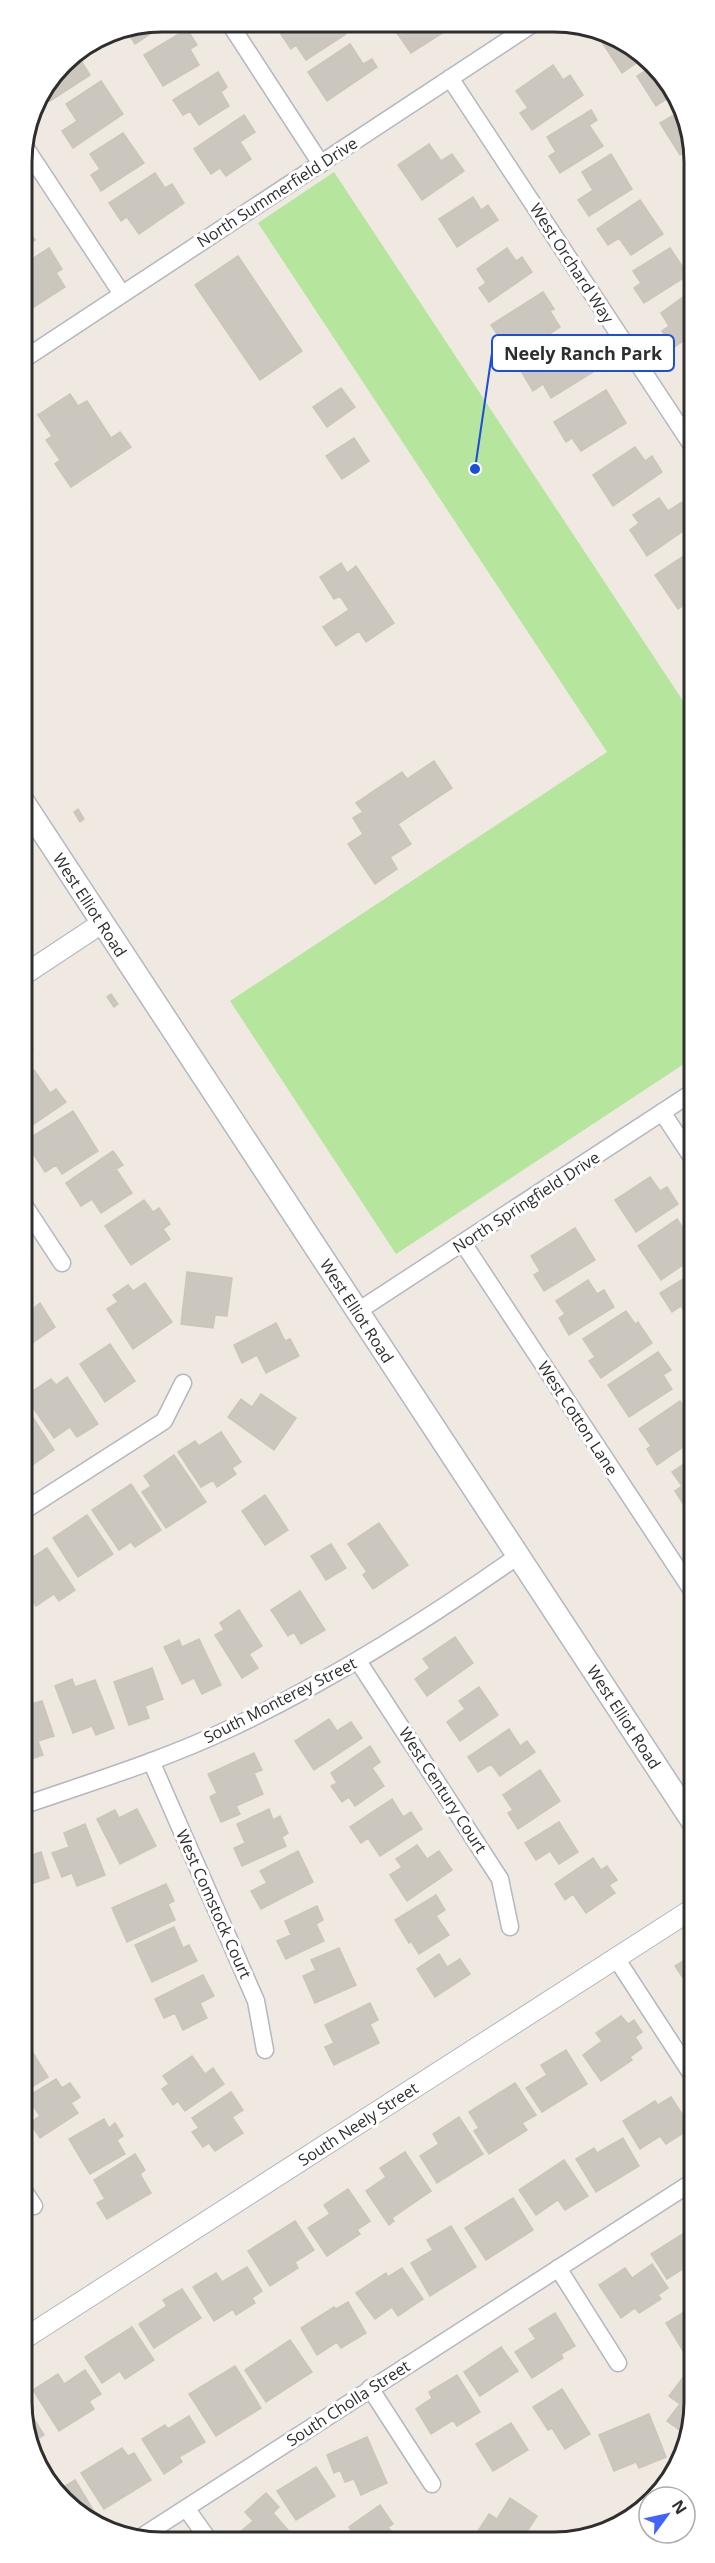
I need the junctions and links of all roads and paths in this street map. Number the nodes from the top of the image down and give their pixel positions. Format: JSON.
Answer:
{"nodes":[{"id":1,"x":235,"y":32,"type":"edge"},
{"id":2,"x":508,"y":32,"type":"edge"},
{"id":3,"x":450,"y":78,"type":"junction"},
{"id":4,"x":32,"y":156,"type":"edge"},
{"id":5,"x":321,"y":164,"type":"junction"},
{"id":6,"x":122,"y":294,"type":"junction"},
{"id":7,"x":32,"y":354,"type":"edge"},
{"id":8,"x":684,"y":433,"type":"edge"},
{"id":9,"x":32,"y":815,"type":"edge"},
{"id":10,"x":102,"y":923,"type":"junction"},
{"id":11,"x":32,"y":969,"type":"edge"},
{"id":12,"x":684,"y":1098,"type":"edge"},
{"id":13,"x":662,"y":1112,"type":"junction"},
{"id":14,"x":684,"y":1145,"type":"edge"},
{"id":15,"x":32,"y":1217,"type":"edge"},
{"id":16,"x":463,"y":1243,"type":"junction"},
{"id":17,"x":62,"y":1263,"type":"dead end"},
{"id":18,"x":358,"y":1311,"type":"junction"},
{"id":19,"x":183,"y":1383,"type":"dead end"},
{"id":20,"x":32,"y":1506,"type":"edge"},
{"id":21,"x":518,"y":1556,"type":"junction"},
{"id":22,"x":683,"y":1577,"type":"edge"},
{"id":23,"x":358,"y":1660,"type":"junction"},
{"id":24,"x":151,"y":1761,"type":"junction"},
{"id":25,"x":32,"y":1803,"type":"edge"},
{"id":26,"x":683,"y":1806,"type":"edge"},
{"id":27,"x":683,"y":1914,"type":"edge"},
{"id":28,"x":510,"y":1927,"type":"dead end"},
{"id":29,"x":616,"y":1958,"type":"junction"},
{"id":30,"x":265,"y":2050,"type":"dead end"},
{"id":31,"x":683,"y":2061,"type":"edge"},
{"id":32,"x":683,"y":2188,"type":"edge"},
{"id":33,"x":32,"y":2203,"type":"edge"},
{"id":34,"x":34,"y":2206,"type":"dead end"},
{"id":35,"x":558,"y":2268,"type":"junction"},
{"id":36,"x":32,"y":2334,"type":"edge"},
{"id":37,"x":618,"y":2363,"type":"dead end"},
{"id":38,"x":370,"y":2388,"type":"junction"},
{"id":39,"x":432,"y":2484,"type":"dead end"},
{"id":40,"x":186,"y":2508,"type":"junction"},
{"id":41,"x":151,"y":2531,"type":"edge"},
{"id":42,"x":202,"y":2532,"type":"edge"}],
"edges":[{"from":1,"to":5,"type":"street"},
{"from":2,"to":3,"type":"street","name":"North Summerfield Drive"},
{"from":3,"to":5,"type":"street","name":"North Summerfield Drive"},
{"from":3,"to":8,"type":"street","name":"West Orchard Way"},
{"from":4,"to":6,"type":"street"},
{"from":5,"to":6,"type":"street","name":"North Summerfield Drive"},
{"from":6,"to":7,"type":"street","name":"North Summerfield Drive"},
{"from":9,"to":10,"type":"main road","name":"West Elliot Road"},
{"from":10,"to":11,"type":"street"},
{"from":10,"to":18,"type":"main road","name":"West Elliot Road"},
{"from":12,"to":13,"type":"street","name":"North Springfield Drive"},
{"from":13,"to":14,"type":"street"},
{"from":13,"to":16,"type":"street","name":"North Springfield Drive"},
{"from":15,"to":17,"type":"street"},
{"from":16,"to":18,"type":"street","name":"North Springfield Drive"},
{"from":16,"to":22,"type":"street","name":"West Cotton Lane"},
{"from":18,"to":21,"type":"main road","name":"West Elliot Road"},
{"from":19,"to":20,"type":"street"},
{"from":21,"to":23,"type":"street","name":"South Monterey Street"},
{"from":21,"to":26,"type":"main road","name":"West Elliot Road"},
{"from":23,"to":24,"type":"street","name":"South Monterey Street"},
{"from":23,"to":28,"type":"street","name":"West Century Court"},
{"from":24,"to":25,"type":"street","name":"South Monterey Street"},
{"from":24,"to":30,"type":"street","name":"West Comstock Court"},
{"from":27,"to":29,"type":"street","name":"South Neely Street"},
{"from":29,"to":31,"type":"street"},
{"from":29,"to":36,"type":"street","name":"South Neely Street"},
{"from":32,"to":35,"type":"street","name":"South Cholla Street"},
{"from":33,"to":34,"type":"street"},
{"from":35,"to":37,"type":"street"},
{"from":35,"to":38,"type":"street","name":"South Cholla Street"},
{"from":38,"to":39,"type":"street"},
{"from":38,"to":40,"type":"street","name":"South Cholla Street"},
{"from":40,"to":41,"type":"street","name":"South Cholla Street"},
{"from":40,"to":42,"type":"street"}]}
